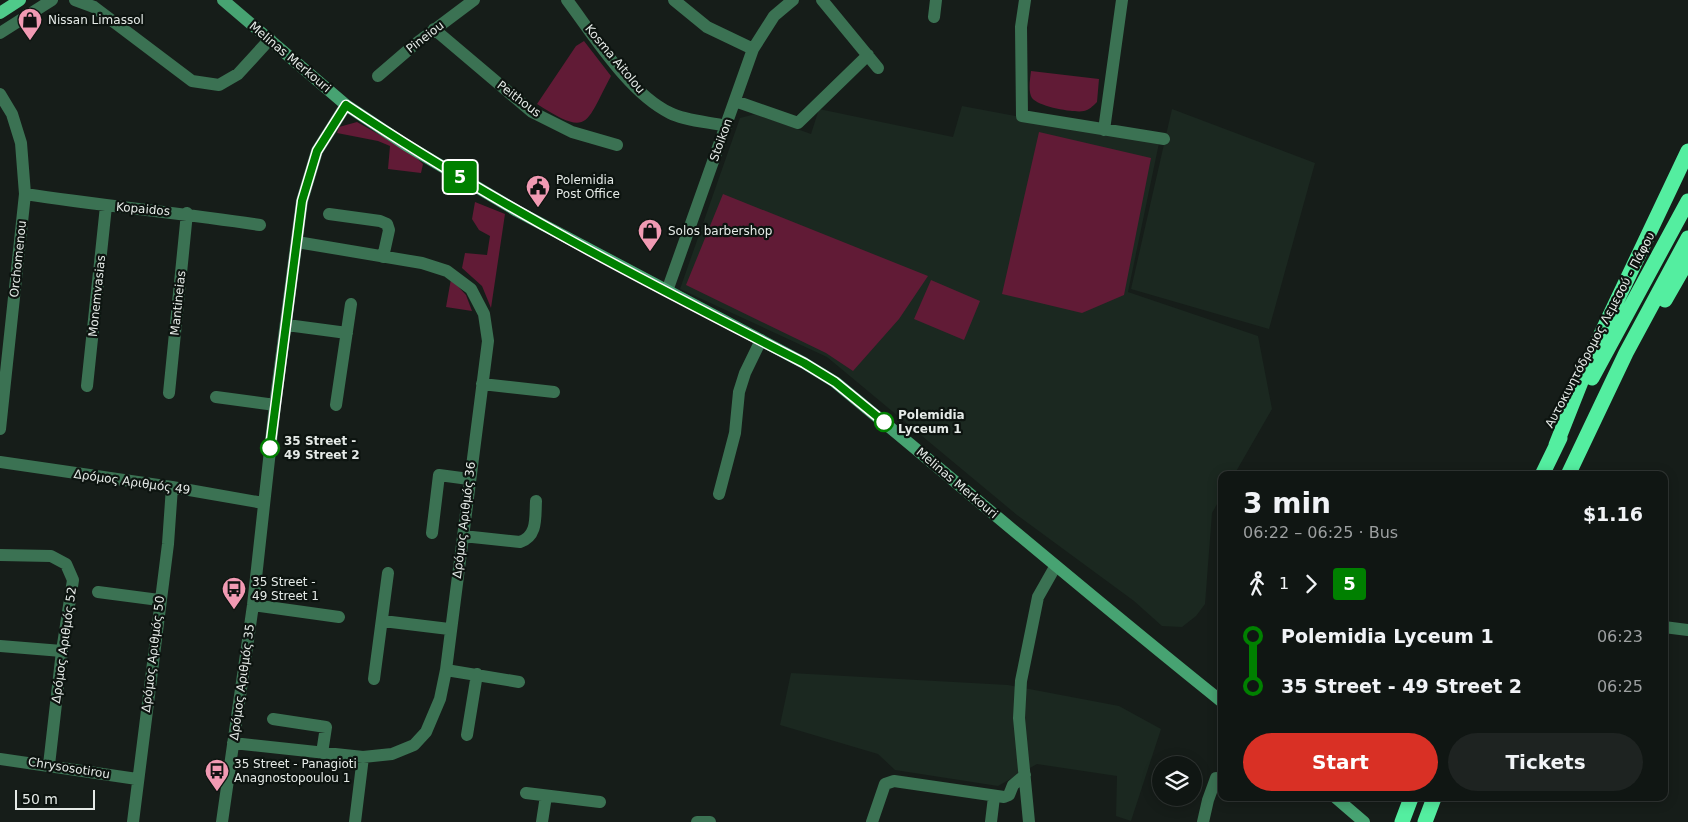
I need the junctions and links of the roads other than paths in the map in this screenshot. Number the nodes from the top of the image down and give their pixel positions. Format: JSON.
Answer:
{"nodes":[{"id":1,"x":20,"y":0,"type":"edge"},
{"id":2,"x":52,"y":0,"type":"edge"},
{"id":3,"x":75,"y":0,"type":"edge"},
{"id":4,"x":223,"y":0,"type":"edge"},
{"id":5,"x":474,"y":0,"type":"edge"},
{"id":6,"x":567,"y":0,"type":"edge"},
{"id":7,"x":674,"y":0,"type":"edge"},
{"id":8,"x":793,"y":0,"type":"edge"},
{"id":9,"x":822,"y":0,"type":"edge"},
{"id":10,"x":936,"y":0,"type":"edge"},
{"id":11,"x":1025,"y":0,"type":"edge"},
{"id":12,"x":1122,"y":0,"type":"edge"},
{"id":13,"x":0,"y":12,"type":"edge"},
{"id":14,"x":934,"y":18,"type":"dead end"},
{"id":15,"x":434,"y":29,"type":"junction"},
{"id":16,"x":0,"y":32,"type":"edge"},
{"id":17,"x":270,"y":39,"type":"junction"},
{"id":18,"x":753,"y":48,"type":"junction"},
{"id":19,"x":868,"y":55,"type":"junction"},
{"id":20,"x":878,"y":68,"type":"dead end"},
{"id":21,"x":378,"y":76,"type":"dead end"},
{"id":22,"x":0,"y":94,"type":"edge"},
{"id":23,"x":735,"y":101,"type":"junction"},
{"id":24,"x":346,"y":105,"type":"junction"},
{"id":25,"x":726,"y":126,"type":"junction"},
{"id":26,"x":1104,"y":130,"type":"junction"},
{"id":27,"x":1164,"y":139,"type":"dead end"},
{"id":28,"x":617,"y":145,"type":"dead end"},
{"id":29,"x":1688,"y":151,"type":"edge"},
{"id":30,"x":25,"y":194,"type":"junction"},
{"id":31,"x":1688,"y":201,"type":"edge"},
{"id":32,"x":106,"y":206,"type":"junction"},
{"id":33,"x":187,"y":213,"type":"junction"},
{"id":34,"x":329,"y":214,"type":"dead end"},
{"id":35,"x":260,"y":225,"type":"dead end"},
{"id":36,"x":1688,"y":238,"type":"edge"},
{"id":37,"x":297,"y":242,"type":"junction"},
{"id":38,"x":383,"y":257,"type":"junction"},
{"id":39,"x":1688,"y":260,"type":"edge"},
{"id":40,"x":667,"y":291,"type":"junction"},
{"id":41,"x":351,"y":304,"type":"dead end"},
{"id":42,"x":286,"y":325,"type":"junction"},
{"id":43,"x":347,"y":333,"type":"junction"},
{"id":44,"x":761,"y":340,"type":"junction"},
{"id":45,"x":482,"y":384,"type":"junction"},
{"id":46,"x":87,"y":386,"type":"dead end"},
{"id":47,"x":554,"y":392,"type":"dead end"},
{"id":48,"x":169,"y":393,"type":"dead end"},
{"id":49,"x":216,"y":397,"type":"dead end"},
{"id":50,"x":275,"y":405,"type":"junction"},
{"id":51,"x":336,"y":405,"type":"dead end"},
{"id":52,"x":0,"y":429,"type":"edge"},
{"id":53,"x":1556,"y":445,"type":"junction"},
{"id":54,"x":1581,"y":446,"type":"junction"},
{"id":55,"x":0,"y":462,"type":"edge"},
{"id":56,"x":1544,"y":471,"type":"edge"},
{"id":57,"x":1570,"y":471,"type":"edge"},
{"id":58,"x":469,"y":479,"type":"junction"},
{"id":59,"x":172,"y":487,"type":"junction"},
{"id":60,"x":719,"y":494,"type":"dead end"},
{"id":61,"x":536,"y":501,"type":"dead end"},
{"id":62,"x":263,"y":503,"type":"junction"},
{"id":63,"x":432,"y":534,"type":"dead end"},
{"id":64,"x":463,"y":536,"type":"junction"},
{"id":65,"x":0,"y":555,"type":"edge"},
{"id":66,"x":1055,"y":567,"type":"junction"},
{"id":67,"x":388,"y":573,"type":"dead end"},
{"id":68,"x":98,"y":592,"type":"dead end"},
{"id":69,"x":159,"y":600,"type":"junction"},
{"id":70,"x":253,"y":604,"type":"junction"},
{"id":71,"x":339,"y":617,"type":"dead end"},
{"id":72,"x":383,"y":621,"type":"junction"},
{"id":73,"x":449,"y":628,"type":"junction"},
{"id":74,"x":1668,"y":628,"type":"edge"},
{"id":75,"x":1688,"y":630,"type":"edge"},
{"id":76,"x":0,"y":646,"type":"edge"},
{"id":77,"x":62,"y":651,"type":"junction"},
{"id":78,"x":446,"y":670,"type":"junction"},
{"id":79,"x":477,"y":674,"type":"junction"},
{"id":80,"x":374,"y":679,"type":"dead end"},
{"id":81,"x":519,"y":682,"type":"dead end"},
{"id":82,"x":1218,"y":699,"type":"edge"},
{"id":83,"x":273,"y":719,"type":"dead end"},
{"id":84,"x":466,"y":735,"type":"dead end"},
{"id":85,"x":233,"y":743,"type":"junction"},
{"id":86,"x":322,"y":753,"type":"junction"},
{"id":87,"x":363,"y":757,"type":"junction"},
{"id":88,"x":0,"y":759,"type":"edge"},
{"id":89,"x":49,"y":764,"type":"junction"},
{"id":90,"x":1024,"y":775,"type":"junction"},
{"id":91,"x":1216,"y":778,"type":"dead end"},
{"id":92,"x":137,"y":779,"type":"junction"},
{"id":93,"x":526,"y":794,"type":"dead end"},
{"id":94,"x":546,"y":796,"type":"junction"},
{"id":95,"x":994,"y":797,"type":"junction"},
{"id":96,"x":1340,"y":801,"type":"edge"},
{"id":97,"x":1410,"y":801,"type":"edge"},
{"id":98,"x":1433,"y":801,"type":"edge"},
{"id":99,"x":600,"y":802,"type":"dead end"},
{"id":100,"x":132,"y":822,"type":"edge"},
{"id":101,"x":222,"y":822,"type":"edge"},
{"id":102,"x":355,"y":822,"type":"edge"},
{"id":103,"x":542,"y":822,"type":"edge"},
{"id":104,"x":697,"y":822,"type":"edge"},
{"id":105,"x":710,"y":822,"type":"edge"},
{"id":106,"x":872,"y":822,"type":"edge"},
{"id":107,"x":991,"y":822,"type":"edge"},
{"id":108,"x":1029,"y":822,"type":"edge"},
{"id":109,"x":1203,"y":822,"type":"edge"},
{"id":110,"x":1364,"y":822,"type":"edge"},
{"id":111,"x":1402,"y":822,"type":"edge"},
{"id":112,"x":1425,"y":822,"type":"edge"}],
"edges":[{"from":1,"to":13,"type":"main road"},
{"from":2,"to":16,"type":"street"},
{"from":3,"to":17,"type":"street"},
{"from":4,"to":17,"type":"main road","name":"Melinas Merkouri"},
{"from":5,"to":15,"type":"street","name":"Pineiou"},
{"from":6,"to":25,"type":"street","name":"Kosma Aitolou"},
{"from":7,"to":18,"type":"street"},
{"from":8,"to":18,"type":"street","name":"Stoikon"},
{"from":9,"to":19,"type":"street"},
{"from":10,"to":14,"type":"street"},
{"from":11,"to":26,"type":"street"},
{"from":12,"to":26,"type":"street"},
{"from":15,"to":21,"type":"street","name":"Pineiou"},
{"from":15,"to":28,"type":"street","name":"Peithous"},
{"from":17,"to":24,"type":"main road","name":"Melinas Merkouri"},
{"from":18,"to":23,"type":"street","name":"Stoikon"},
{"from":19,"to":20,"type":"street"},
{"from":19,"to":23,"type":"street"},
{"from":22,"to":30,"type":"street","name":"Orchomenou"},
{"from":23,"to":25,"type":"street","name":"Stoikon"},
{"from":24,"to":37,"type":"street","name":"Δρόμος Αριθμός 35"},
{"from":24,"to":40,"type":"main road","name":"Melinas Merkouri"},
{"from":25,"to":40,"type":"street","name":"Stoikon"},
{"from":26,"to":27,"type":"street"},
{"from":29,"to":53,"type":"highway"},
{"from":30,"to":32,"type":"street","name":"Kopaidos"},
{"from":30,"to":52,"type":"street","name":"Orchomenou"},
{"from":31,"to":53,"type":"highway","name":"Αυτοκινητόδρομος Λεμεσού - Πάφου"},
{"from":32,"to":33,"type":"street","name":"Kopaidos"},
{"from":32,"to":46,"type":"street","name":"Monemvasias"},
{"from":33,"to":35,"type":"street","name":"Kopaidos"},
{"from":33,"to":48,"type":"street","name":"Mantineias"},
{"from":34,"to":38,"type":"street"},
{"from":36,"to":54,"type":"highway"},
{"from":37,"to":38,"type":"street","name":"Δρόμος Αριθμός 36"},
{"from":37,"to":42,"type":"street","name":"Δρόμος Αριθμός 35"},
{"from":38,"to":45,"type":"street","name":"Δρόμος Αριθμός 36"},
{"from":39,"to":54,"type":"highway"},
{"from":40,"to":44,"type":"main road","name":"Melinas Merkouri"},
{"from":41,"to":43,"type":"street"},
{"from":42,"to":43,"type":"street"},
{"from":42,"to":50,"type":"street","name":"Δρόμος Αριθμός 35"},
{"from":43,"to":51,"type":"street"},
{"from":44,"to":60,"type":"street"},
{"from":44,"to":66,"type":"main road","name":"Melinas Merkouri"},
{"from":45,"to":47,"type":"street"},
{"from":45,"to":58,"type":"street","name":"Δρόμος Αριθμός 36"},
{"from":49,"to":50,"type":"street"},
{"from":50,"to":62,"type":"street","name":"Δρόμος Αριθμός 35"},
{"from":53,"to":56,"type":"highway","name":"Αυτοκινητόδρομος Λεμεσού - Πάφου"},
{"from":54,"to":57,"type":"highway"},
{"from":55,"to":59,"type":"street","name":"Δρόμος Αριθμός 49"},
{"from":58,"to":63,"type":"street"},
{"from":58,"to":64,"type":"street","name":"Δρόμος Αριθμός 36"},
{"from":59,"to":62,"type":"street","name":"Δρόμος Αριθμός 49"},
{"from":59,"to":69,"type":"street","name":"Δρόμος Αριθμός 50"},
{"from":61,"to":64,"type":"street"},
{"from":62,"to":70,"type":"street","name":"Δρόμος Αριθμός 35"},
{"from":64,"to":73,"type":"street","name":"Δρόμος Αριθμός 36"},
{"from":65,"to":77,"type":"street","name":"Δρόμος Αριθμός 52"},
{"from":66,"to":82,"type":"main road","name":"Melinas Merkouri"},
{"from":66,"to":90,"type":"street"},
{"from":67,"to":72,"type":"street"},
{"from":68,"to":69,"type":"street"},
{"from":69,"to":92,"type":"street","name":"Δρόμος Αριθμός 50"},
{"from":70,"to":71,"type":"street"},
{"from":70,"to":85,"type":"street","name":"Δρόμος Αριθμός 35"},
{"from":72,"to":73,"type":"street"},
{"from":72,"to":80,"type":"street"},
{"from":73,"to":78,"type":"street","name":"Δρόμος Αριθμός 36"},
{"from":74,"to":75,"type":"street"},
{"from":76,"to":77,"type":"street"},
{"from":77,"to":89,"type":"street","name":"Δρόμος Αριθμός 52"},
{"from":78,"to":79,"type":"street"},
{"from":78,"to":87,"type":"street","name":"Δρόμος Αριθμός 36"},
{"from":79,"to":81,"type":"street"},
{"from":79,"to":84,"type":"street"},
{"from":83,"to":86,"type":"street"},
{"from":85,"to":86,"type":"street","name":"Δρόμος Αριθμός 36"},
{"from":85,"to":101,"type":"street","name":"Δρόμος Αριθμός 35"},
{"from":86,"to":87,"type":"street","name":"Δρόμος Αριθμός 36"},
{"from":87,"to":102,"type":"street"},
{"from":88,"to":89,"type":"street","name":"Chrysosotirou"},
{"from":89,"to":92,"type":"street","name":"Chrysosotirou"},
{"from":90,"to":95,"type":"street"},
{"from":90,"to":108,"type":"street"},
{"from":91,"to":109,"type":"street"},
{"from":92,"to":100,"type":"street","name":"Δρόμος Αριθμός 50"},
{"from":93,"to":94,"type":"street"},
{"from":94,"to":99,"type":"street"},
{"from":94,"to":103,"type":"street"},
{"from":95,"to":106,"type":"street"},
{"from":95,"to":107,"type":"street"},
{"from":96,"to":110,"type":"main road"},
{"from":97,"to":111,"type":"highway"},
{"from":98,"to":112,"type":"highway"},
{"from":104,"to":105,"type":"street"}]}
